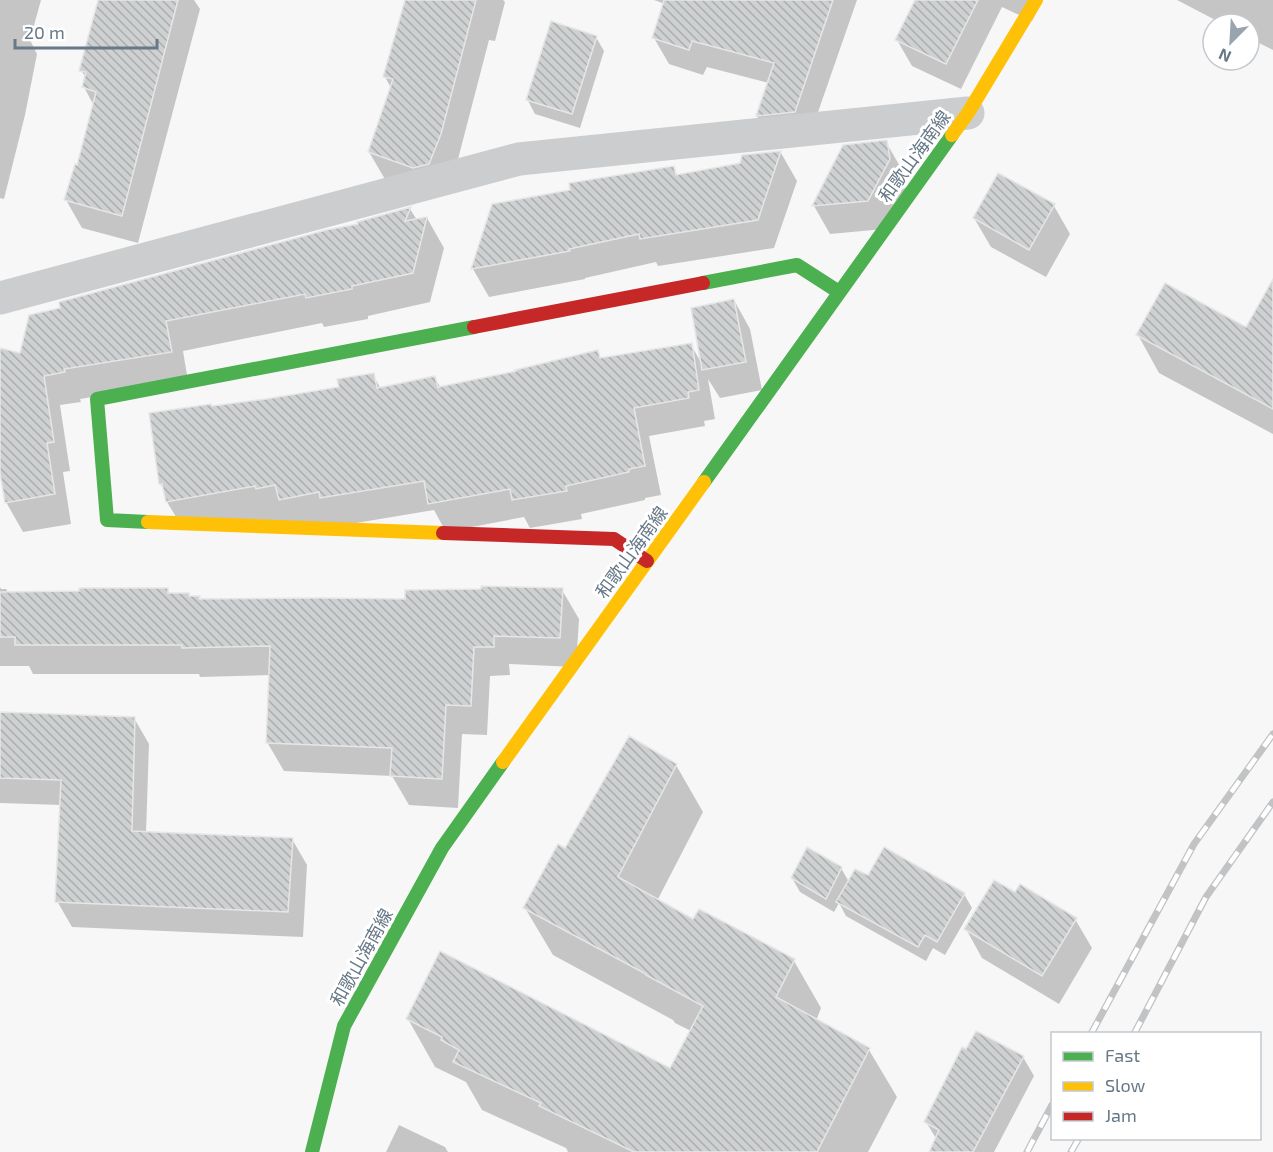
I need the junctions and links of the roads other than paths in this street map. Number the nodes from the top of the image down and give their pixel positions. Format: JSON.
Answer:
{"nodes":[{"id":1,"x":1036,"y":0,"type":"edge"},
{"id":2,"x":968,"y":113,"type":"junction"},
{"id":3,"x":839,"y":292,"type":"junction"},
{"id":4,"x":0,"y":298,"type":"edge"},
{"id":5,"x":647,"y":561,"type":"junction"},
{"id":6,"x":312,"y":1152,"type":"edge"}],
"edges":[{"from":1,"to":2,"type":"street","name":"和歌山海南線"},
{"from":2,"to":3,"type":"street","name":"和歌山海南線"},
{"from":2,"to":4,"type":"street"},
{"from":3,"to":5,"type":"street","name":"和歌山海南線"},
{"from":3,"to":5,"type":"street"},
{"from":5,"to":6,"type":"street","name":"和歌山海南線"}]}
